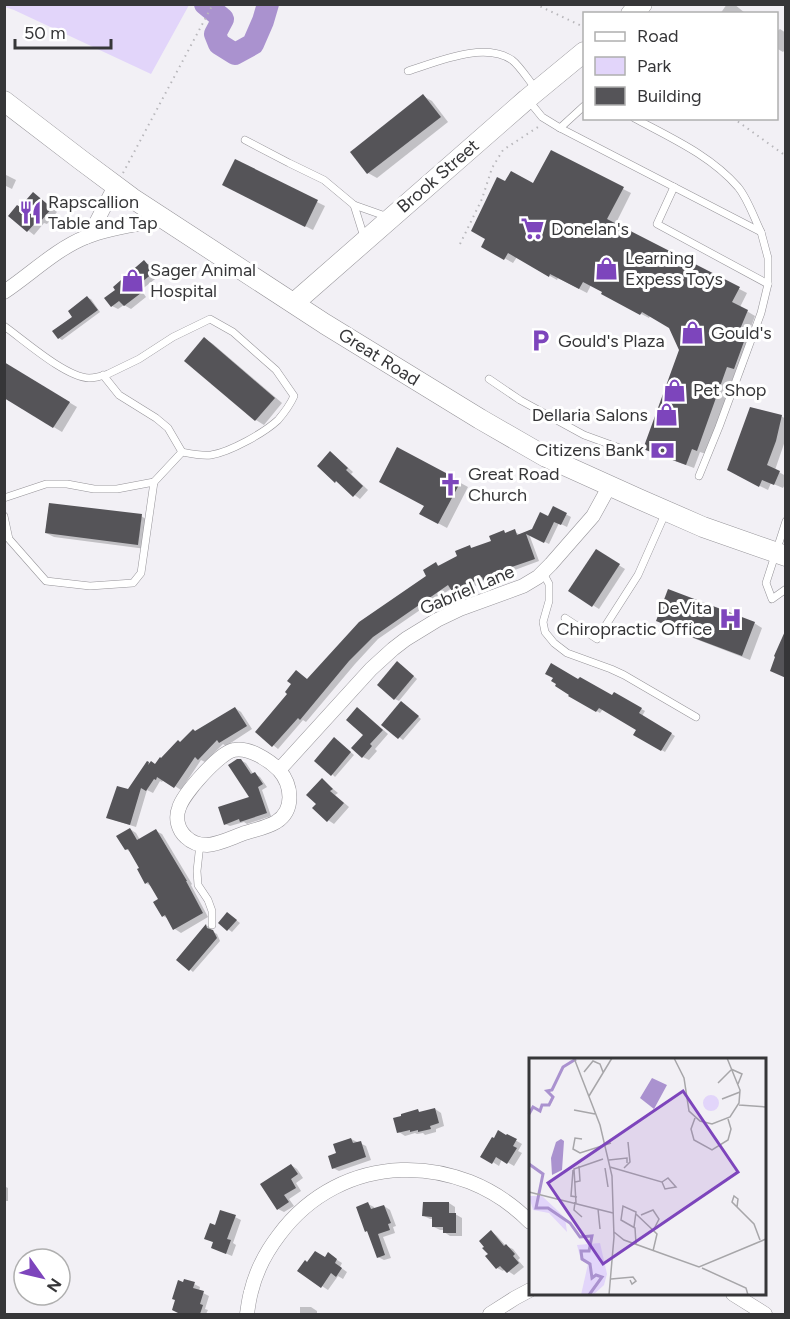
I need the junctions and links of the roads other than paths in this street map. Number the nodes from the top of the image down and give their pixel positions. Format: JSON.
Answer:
{"nodes":[{"id":1,"x":583,"y":54,"type":"edge"},
{"id":2,"x":408,"y":71,"type":"dead end"},
{"id":3,"x":532,"y":95,"type":"junction"},
{"id":4,"x":4,"y":102,"type":"edge"},
{"id":5,"x":583,"y":108,"type":"edge"},
{"id":6,"x":638,"y":120,"type":"edge"},
{"id":7,"x":560,"y":128,"type":"junction"},
{"id":8,"x":245,"y":140,"type":"dead end"},
{"id":9,"x":116,"y":186,"type":"junction"},
{"id":10,"x":674,"y":187,"type":"junction"},
{"id":11,"x":354,"y":205,"type":"junction"},
{"id":12,"x":391,"y":218,"type":"junction"},
{"id":13,"x":165,"y":219,"type":"junction"},
{"id":14,"x":761,"y":232,"type":"junction"},
{"id":15,"x":86,"y":237,"type":"junction"},
{"id":16,"x":365,"y":241,"type":"junction"},
{"id":17,"x":768,"y":284,"type":"junction"},
{"id":18,"x":4,"y":292,"type":"edge"},
{"id":19,"x":294,"y":303,"type":"junction"},
{"id":20,"x":4,"y":326,"type":"edge"},
{"id":21,"x":102,"y":375,"type":"junction"},
{"id":22,"x":489,"y":379,"type":"dead end"},
{"id":23,"x":628,"y":451,"type":"dead end"},
{"id":24,"x":182,"y":452,"type":"junction"},
{"id":25,"x":699,"y":476,"type":"dead end"},
{"id":26,"x":154,"y":482,"type":"junction"},
{"id":27,"x":610,"y":486,"type":"junction"},
{"id":28,"x":4,"y":498,"type":"edge"},
{"id":29,"x":666,"y":511,"type":"junction"},
{"id":30,"x":4,"y":516,"type":"edge"},
{"id":31,"x":786,"y":521,"type":"edge"},
{"id":32,"x":780,"y":554,"type":"edge"},
{"id":33,"x":543,"y":573,"type":"junction"},
{"id":34,"x":786,"y":589,"type":"edge"},
{"id":35,"x":565,"y":618,"type":"dead end"},
{"id":36,"x":696,"y":717,"type":"dead end"},
{"id":37,"x":279,"y":770,"type":"junction"},
{"id":38,"x":200,"y":844,"type":"junction"},
{"id":39,"x":212,"y":925,"type":"dead end"},
{"id":40,"x":529,"y":1220,"type":"edge"},
{"id":41,"x":529,"y":1291,"type":"edge"},
{"id":42,"x":736,"y":1295,"type":"edge"},
{"id":43,"x":247,"y":1314,"type":"edge"},
{"id":44,"x":490,"y":1314,"type":"edge"},
{"id":45,"x":765,"y":1314,"type":"edge"}],
"edges":[{"from":1,"to":3,"type":"main road","name":"Brook Street"},
{"from":2,"to":3,"type":"lane"},
{"from":3,"to":7,"type":"lane"},
{"from":3,"to":12,"type":"main road","name":"Brook Street"},
{"from":4,"to":9,"type":"main road","name":"Great Road"},
{"from":5,"to":7,"type":"lane"},
{"from":6,"to":14,"type":"lane"},
{"from":7,"to":10,"type":"lane"},
{"from":8,"to":11,"type":"lane"},
{"from":9,"to":13,"type":"main road","name":"Great Road"},
{"from":9,"to":15,"type":"street"},
{"from":10,"to":14,"type":"lane"},
{"from":10,"to":17,"type":"lane"},
{"from":11,"to":12,"type":"lane"},
{"from":11,"to":16,"type":"lane"},
{"from":12,"to":16,"type":"main road","name":"Brook Street"},
{"from":13,"to":15,"type":"street"},
{"from":13,"to":19,"type":"main road","name":"Great Road"},
{"from":14,"to":17,"type":"lane"},
{"from":15,"to":18,"type":"street"},
{"from":16,"to":19,"type":"main road","name":"Brook Street"},
{"from":17,"to":25,"type":"lane"},
{"from":19,"to":27,"type":"main road","name":"Great Road"},
{"from":20,"to":21,"type":"lane"},
{"from":21,"to":24,"type":"lane"},
{"from":21,"to":24,"type":"lane"},
{"from":22,"to":23,"type":"lane"},
{"from":24,"to":26,"type":"lane"},
{"from":26,"to":28,"type":"lane"},
{"from":26,"to":30,"type":"lane"},
{"from":27,"to":29,"type":"main road","name":"Great Road"},
{"from":27,"to":33,"type":"street","name":"Gabriel Lane"},
{"from":29,"to":32,"type":"main road","name":"Great Road"},
{"from":29,"to":35,"type":"lane"},
{"from":31,"to":32,"type":"lane"},
{"from":32,"to":34,"type":"lane"},
{"from":33,"to":36,"type":"lane"},
{"from":33,"to":37,"type":"street","name":"Gabriel Lane"},
{"from":37,"to":38,"type":"street"},
{"from":37,"to":38,"type":"street"},
{"from":38,"to":39,"type":"lane"},
{"from":40,"to":43,"type":"street"},
{"from":41,"to":44,"type":"street"},
{"from":42,"to":45,"type":"street"}]}
